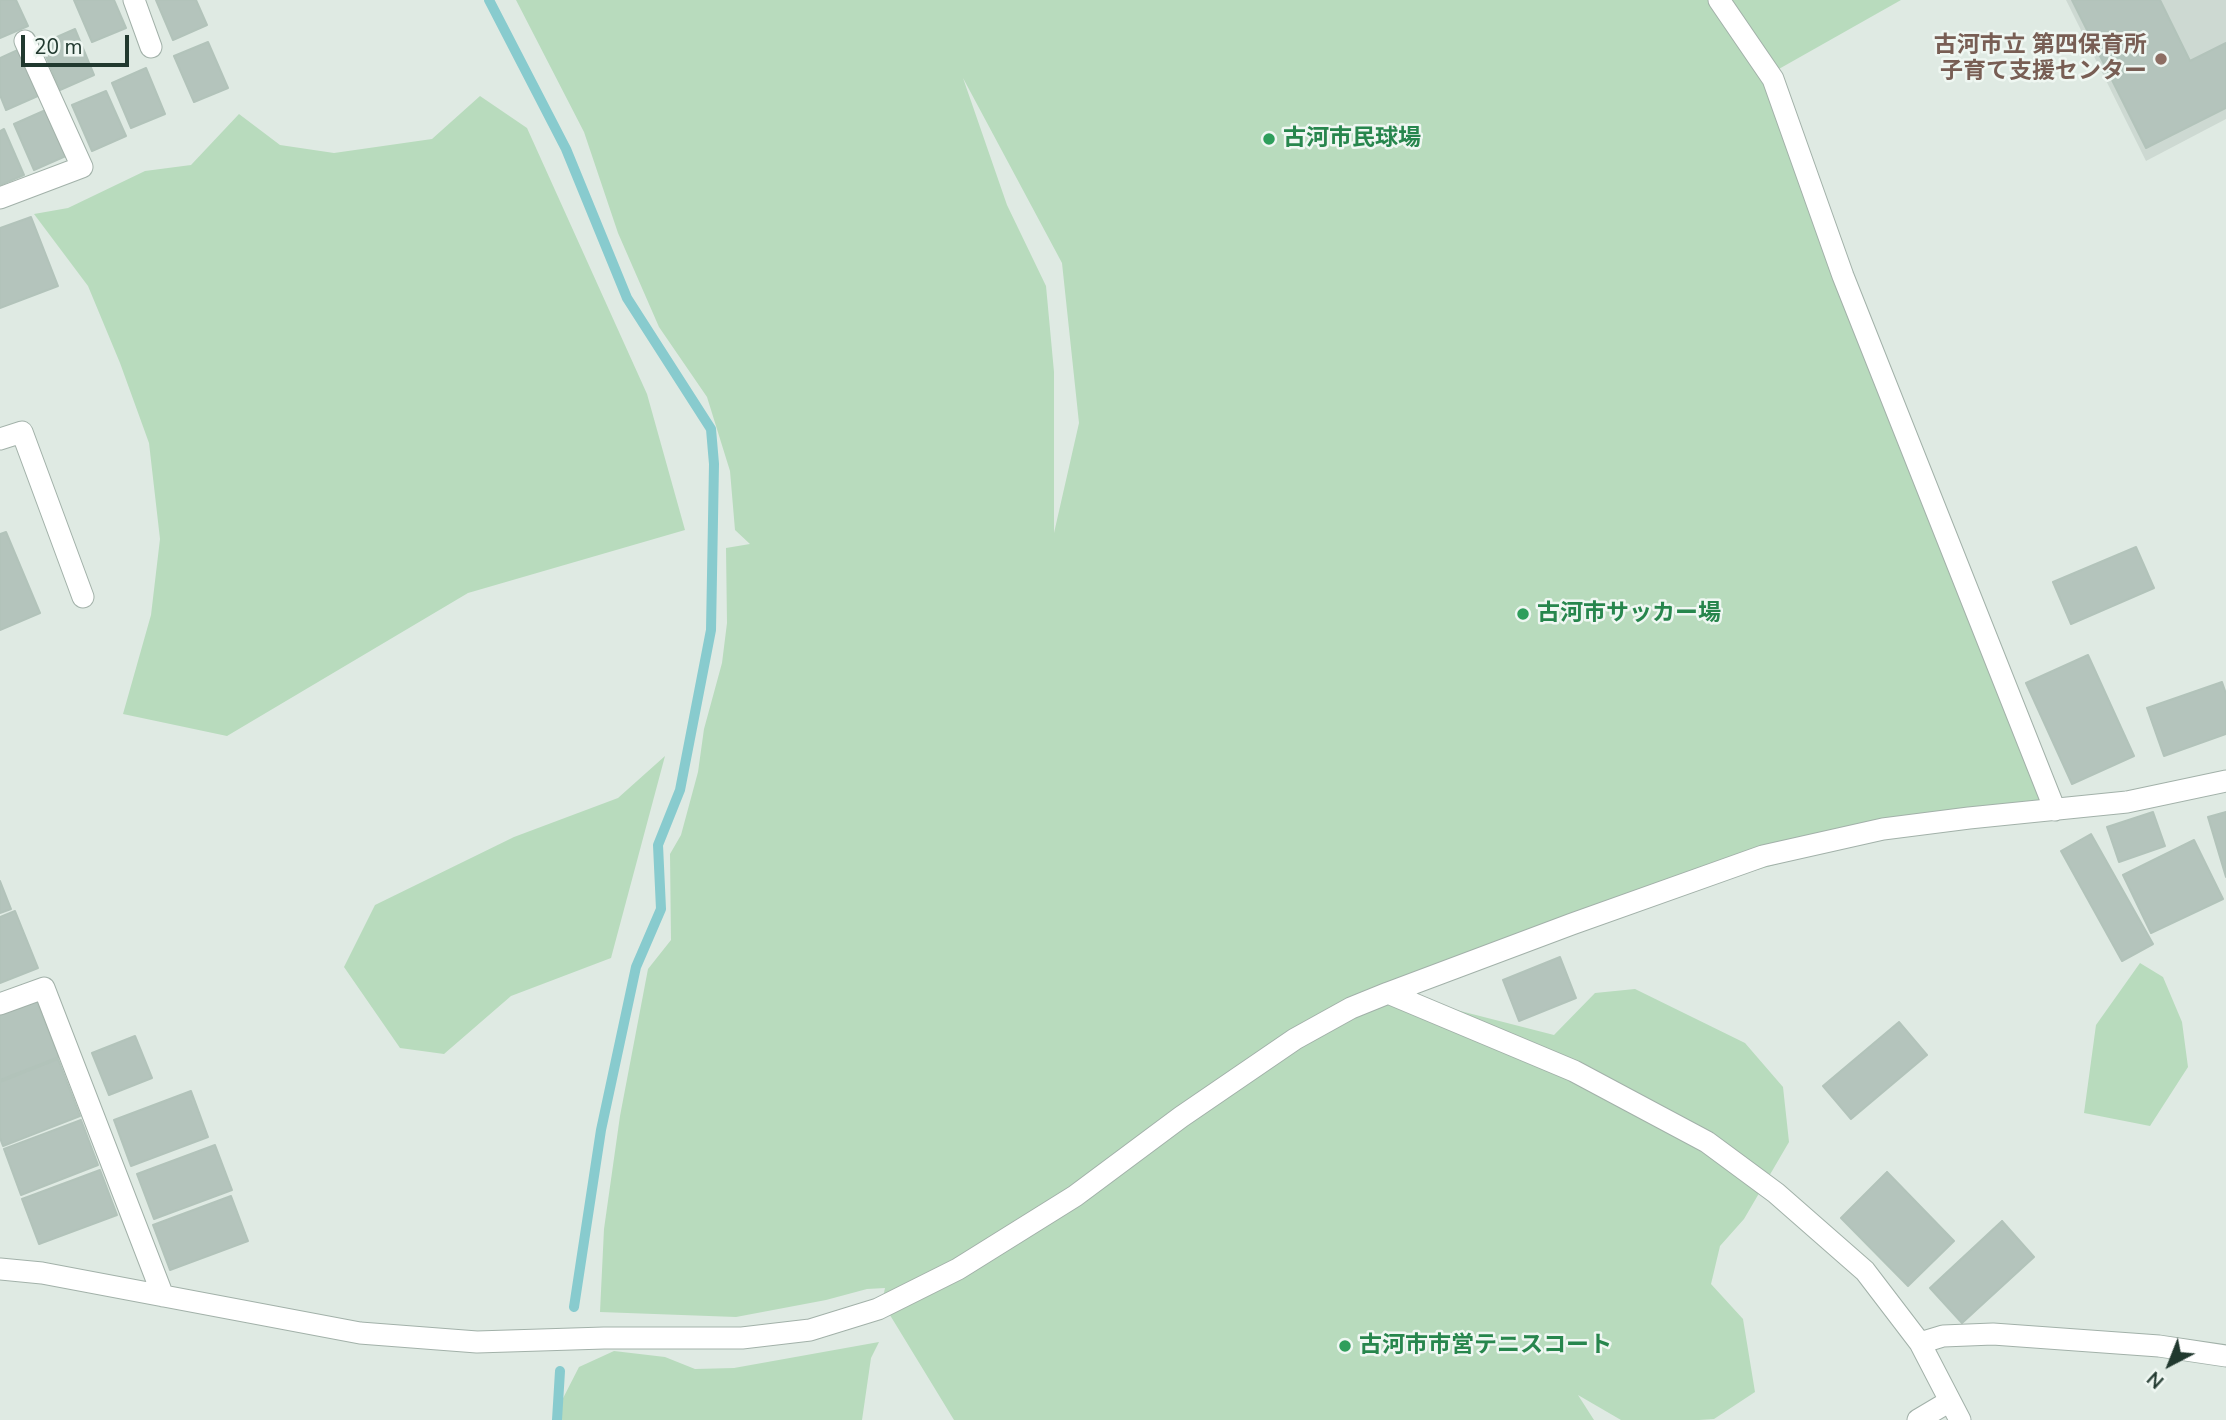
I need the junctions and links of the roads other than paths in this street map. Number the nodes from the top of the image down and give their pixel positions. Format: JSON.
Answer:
{"nodes":[{"id":1,"x":134,"y":0,"type":"edge"},
{"id":2,"x":1719,"y":0,"type":"edge"},
{"id":3,"x":25,"y":41,"type":"dead end"},
{"id":4,"x":151,"y":47,"type":"dead end"},
{"id":5,"x":0,"y":198,"type":"edge"},
{"id":6,"x":0,"y":439,"type":"edge"},
{"id":7,"x":83,"y":597,"type":"dead end"},
{"id":8,"x":2226,"y":781,"type":"edge"},
{"id":9,"x":2055,"y":810,"type":"junction"},
{"id":10,"x":1388,"y":993,"type":"junction"},
{"id":11,"x":0,"y":1004,"type":"edge"},
{"id":12,"x":0,"y":1269,"type":"edge"},
{"id":13,"x":163,"y":1296,"type":"junction"},
{"id":14,"x":1920,"y":1343,"type":"junction"},
{"id":15,"x":2226,"y":1356,"type":"edge"},
{"id":16,"x":1950,"y":1401,"type":"junction"},
{"id":17,"x":1918,"y":1420,"type":"edge"},
{"id":18,"x":1960,"y":1420,"type":"edge"}],
"edges":[{"from":1,"to":4,"type":"street"},
{"from":2,"to":9,"type":"street"},
{"from":3,"to":5,"type":"street"},
{"from":6,"to":7,"type":"street"},
{"from":8,"to":9,"type":"street"},
{"from":9,"to":10,"type":"street"},
{"from":10,"to":13,"type":"street"},
{"from":10,"to":14,"type":"street"},
{"from":11,"to":13,"type":"street"},
{"from":12,"to":13,"type":"street"},
{"from":14,"to":15,"type":"street"},
{"from":14,"to":16,"type":"street"},
{"from":16,"to":17,"type":"street"},
{"from":16,"to":18,"type":"street"}]}
